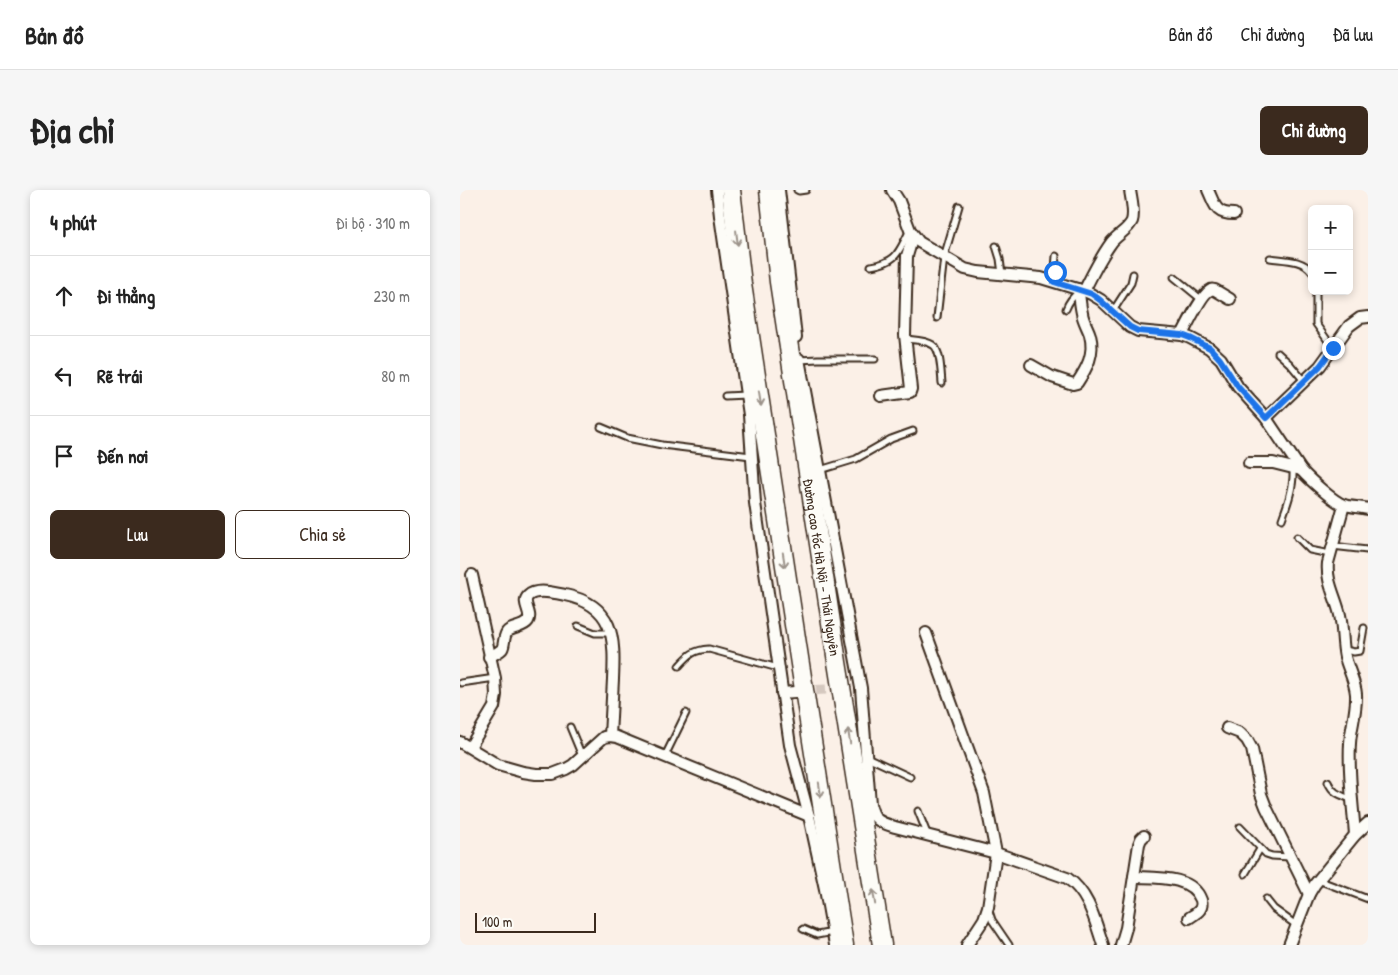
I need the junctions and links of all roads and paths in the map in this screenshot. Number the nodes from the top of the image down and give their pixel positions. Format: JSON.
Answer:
{"nodes":[{"id":1,"x":717,"y":190,"type":"edge"},
{"id":2,"x":731,"y":190,"type":"edge"},
{"id":3,"x":769,"y":190,"type":"edge"},
{"id":4,"x":779,"y":190,"type":"edge"},
{"id":5,"x":797,"y":190,"type":"edge"},
{"id":6,"x":806,"y":190,"type":"edge"},
{"id":7,"x":892,"y":190,"type":"edge"},
{"id":8,"x":1130,"y":190,"type":"edge"},
{"id":9,"x":1208,"y":190,"type":"edge"},
{"id":10,"x":959,"y":206,"type":"dead end"},
{"id":11,"x":1234,"y":214,"type":"dead end"},
{"id":12,"x":912,"y":233,"type":"junction"},
{"id":13,"x":996,"y":246,"type":"dead end"},
{"id":14,"x":1056,"y":256,"type":"dead end"},
{"id":15,"x":944,"y":257,"type":"junction"},
{"id":16,"x":1270,"y":258,"type":"dead end"},
{"id":17,"x":871,"y":266,"type":"dead end"},
{"id":18,"x":1308,"y":268,"type":"edge"},
{"id":19,"x":1002,"y":271,"type":"junction"},
{"id":20,"x":1133,"y":274,"type":"dead end"},
{"id":21,"x":1055,"y":277,"type":"junction"},
{"id":22,"x":1174,"y":277,"type":"dead end"},
{"id":23,"x":1080,"y":291,"type":"junction"},
{"id":24,"x":1316,"y":295,"type":"edge"},
{"id":25,"x":1230,"y":299,"type":"dead end"},
{"id":26,"x":1202,"y":300,"type":"junction"},
{"id":27,"x":1066,"y":309,"type":"dead end"},
{"id":28,"x":1113,"y":312,"type":"junction"},
{"id":29,"x":1368,"y":317,"type":"edge"},
{"id":30,"x":937,"y":318,"type":"dead end"},
{"id":31,"x":1182,"y":335,"type":"junction"},
{"id":32,"x":905,"y":339,"type":"junction"},
{"id":33,"x":1333,"y":348,"type":"junction"},
{"id":34,"x":1278,"y":353,"type":"dead end"},
{"id":35,"x":875,"y":359,"type":"dead end"},
{"id":36,"x":799,"y":360,"type":"junction"},
{"id":37,"x":1030,"y":365,"type":"dead end"},
{"id":38,"x":1304,"y":381,"type":"junction"},
{"id":39,"x":942,"y":383,"type":"dead end"},
{"id":40,"x":746,"y":395,"type":"junction"},
{"id":41,"x":725,"y":396,"type":"dead end"},
{"id":42,"x":881,"y":396,"type":"dead end"},
{"id":43,"x":1266,"y":418,"type":"junction"},
{"id":44,"x":601,"y":426,"type":"dead end"},
{"id":45,"x":913,"y":430,"type":"dead end"},
{"id":46,"x":752,"y":456,"type":"junction"},
{"id":47,"x":1249,"y":464,"type":"dead end"},
{"id":48,"x":820,"y":470,"type":"junction"},
{"id":49,"x":1297,"y":470,"type":"junction"},
{"id":50,"x":1344,"y":505,"type":"junction"},
{"id":51,"x":1368,"y":509,"type":"edge"},
{"id":52,"x":1282,"y":519,"type":"dead end"},
{"id":53,"x":1297,"y":537,"type":"dead end"},
{"id":54,"x":1331,"y":550,"type":"junction"},
{"id":55,"x":1366,"y":550,"type":"dead end"},
{"id":56,"x":472,"y":575,"type":"dead end"},
{"id":57,"x":578,"y":626,"type":"dead end"},
{"id":58,"x":1364,"y":628,"type":"dead end"},
{"id":59,"x":612,"y":633,"type":"junction"},
{"id":60,"x":926,"y":633,"type":"dead end"},
{"id":61,"x":1344,"y":650,"type":"junction"},
{"id":62,"x":489,"y":657,"type":"junction"},
{"id":63,"x":679,"y":666,"type":"dead end"},
{"id":64,"x":778,"y":668,"type":"junction"},
{"id":65,"x":495,"y":678,"type":"junction"},
{"id":66,"x":461,"y":683,"type":"edge"},
{"id":67,"x":795,"y":692,"type":"tunnel mouth"},
{"id":68,"x":782,"y":693,"type":"junction"},
{"id":69,"x":686,"y":713,"type":"dead end"},
{"id":70,"x":570,"y":727,"type":"dead end"},
{"id":71,"x":1227,"y":728,"type":"dead end"},
{"id":72,"x":610,"y":736,"type":"junction"},
{"id":73,"x":460,"y":742,"type":"edge"},
{"id":74,"x":470,"y":747,"type":"junction"},
{"id":75,"x":582,"y":756,"type":"junction"},
{"id":76,"x":665,"y":757,"type":"junction"},
{"id":77,"x":867,"y":757,"type":"junction"},
{"id":78,"x":910,"y":777,"type":"dead end"},
{"id":79,"x":1328,"y":782,"type":"dead end"},
{"id":80,"x":1353,"y":800,"type":"junction"},
{"id":81,"x":918,"y":811,"type":"dead end"},
{"id":82,"x":809,"y":816,"type":"junction"},
{"id":83,"x":1368,"y":823,"type":"edge"},
{"id":84,"x":1240,"y":827,"type":"dead end"},
{"id":85,"x":1356,"y":835,"type":"junction"},
{"id":86,"x":929,"y":836,"type":"junction"},
{"id":87,"x":1144,"y":836,"type":"dead end"},
{"id":88,"x":1260,"y":849,"type":"junction"},
{"id":89,"x":996,"y":853,"type":"junction"},
{"id":90,"x":1290,"y":857,"type":"junction"},
{"id":91,"x":1244,"y":874,"type":"dead end"},
{"id":92,"x":1134,"y":877,"type":"junction"},
{"id":93,"x":1318,"y":880,"type":"junction"},
{"id":94,"x":1309,"y":894,"type":"junction"},
{"id":95,"x":1266,"y":899,"type":"dead end"},
{"id":96,"x":1368,"y":899,"type":"edge"},
{"id":97,"x":988,"y":907,"type":"junction"},
{"id":98,"x":1189,"y":918,"type":"dead end"},
{"id":99,"x":1297,"y":925,"type":"junction"},
{"id":100,"x":802,"y":929,"type":"dead end"},
{"id":101,"x":839,"y":938,"type":"edge"},
{"id":102,"x":835,"y":945,"type":"edge"},
{"id":103,"x":882,"y":945,"type":"edge"},
{"id":104,"x":967,"y":945,"type":"edge"},
{"id":105,"x":1009,"y":945,"type":"edge"},
{"id":106,"x":1103,"y":945,"type":"edge"},
{"id":107,"x":1121,"y":945,"type":"edge"},
{"id":108,"x":1289,"y":945,"type":"edge"}],
"edges":[{"from":1,"to":40,"type":"street"},
{"from":2,"to":101,"type":"highway","one_way":true},
{"from":103,"to":3,"type":"highway","name":"Đường cao tốc Hà Nội - Thái Nguyên","one_way":true},
{"from":4,"to":36,"type":"street"},
{"from":5,"to":6,"type":"lane"},
{"from":7,"to":12,"type":"street"},
{"from":8,"to":23,"type":"street"},
{"from":9,"to":11,"type":"street"},
{"from":10,"to":15,"type":"lane"},
{"from":12,"to":15,"type":"street"},
{"from":12,"to":17,"type":"lane"},
{"from":12,"to":32,"type":"street"},
{"from":13,"to":19,"type":"lane"},
{"from":14,"to":21,"type":"lane"},
{"from":15,"to":19,"type":"street"},
{"from":15,"to":30,"type":"lane"},
{"from":16,"to":18,"type":"lane"},
{"from":19,"to":21,"type":"street"},
{"from":20,"to":28,"type":"lane"},
{"from":21,"to":23,"type":"street"},
{"from":22,"to":26,"type":"lane"},
{"from":23,"to":27,"type":"lane"},
{"from":23,"to":28,"type":"street"},
{"from":23,"to":37,"type":"street"},
{"from":24,"to":33,"type":"lane"},
{"from":25,"to":26,"type":"street"},
{"from":26,"to":31,"type":"street"},
{"from":28,"to":31,"type":"street"},
{"from":29,"to":33,"type":"street"},
{"from":31,"to":43,"type":"street"},
{"from":32,"to":39,"type":"lane"},
{"from":32,"to":42,"type":"street"},
{"from":33,"to":38,"type":"street"},
{"from":34,"to":38,"type":"lane"},
{"from":35,"to":36,"type":"lane"},
{"from":36,"to":48,"type":"street"},
{"from":38,"to":43,"type":"street"},
{"from":40,"to":41,"type":"lane"},
{"from":40,"to":46,"type":"street"},
{"from":43,"to":49,"type":"street"},
{"from":44,"to":46,"type":"lane"},
{"from":45,"to":48,"type":"lane"},
{"from":46,"to":64,"type":"street"},
{"from":47,"to":49,"type":"street"},
{"from":48,"to":77,"type":"street"},
{"from":49,"to":50,"type":"street"},
{"from":49,"to":52,"type":"lane"},
{"from":50,"to":51,"type":"street"},
{"from":50,"to":54,"type":"street"},
{"from":53,"to":54,"type":"lane"},
{"from":54,"to":55,"type":"lane"},
{"from":54,"to":61,"type":"street"},
{"from":56,"to":62,"type":"street"},
{"from":57,"to":59,"type":"lane"},
{"from":58,"to":61,"type":"lane"},
{"from":59,"to":62,"type":"street"},
{"from":59,"to":72,"type":"street"},
{"from":60,"to":89,"type":"street"},
{"from":61,"to":80,"type":"street"},
{"from":62,"to":65,"type":"street"},
{"from":63,"to":64,"type":"lane"},
{"from":64,"to":68,"type":"street"},
{"from":65,"to":66,"type":"lane"},
{"from":65,"to":74,"type":"street"},
{"from":67,"to":68,"type":"street"},
{"from":68,"to":82,"type":"street"},
{"from":69,"to":76,"type":"lane"},
{"from":70,"to":75,"type":"lane"},
{"from":71,"to":90,"type":"street"},
{"from":72,"to":75,"type":"street"},
{"from":72,"to":76,"type":"street"},
{"from":73,"to":74,"type":"street"},
{"from":74,"to":75,"type":"street"},
{"from":76,"to":82,"type":"street"},
{"from":77,"to":78,"type":"lane"},
{"from":77,"to":86,"type":"street"},
{"from":79,"to":80,"type":"lane"},
{"from":80,"to":85,"type":"street"},
{"from":81,"to":86,"type":"lane"},
{"from":82,"to":101,"type":"street"},
{"from":83,"to":85,"type":"street"},
{"from":84,"to":88,"type":"lane"},
{"from":85,"to":93,"type":"street"},
{"from":86,"to":89,"type":"street"},
{"from":87,"to":92,"type":"street"},
{"from":88,"to":90,"type":"lane"},
{"from":88,"to":91,"type":"lane"},
{"from":89,"to":97,"type":"street"},
{"from":89,"to":106,"type":"street"},
{"from":90,"to":94,"type":"street"},
{"from":92,"to":98,"type":"street"},
{"from":92,"to":107,"type":"street"},
{"from":93,"to":94,"type":"street"},
{"from":93,"to":96,"type":"lane"},
{"from":94,"to":99,"type":"street"},
{"from":95,"to":99,"type":"lane"},
{"from":97,"to":104,"type":"street"},
{"from":97,"to":105,"type":"lane"},
{"from":99,"to":108,"type":"street"},
{"from":100,"to":101,"type":"lane"},
{"from":101,"to":102,"type":"street"}]}
